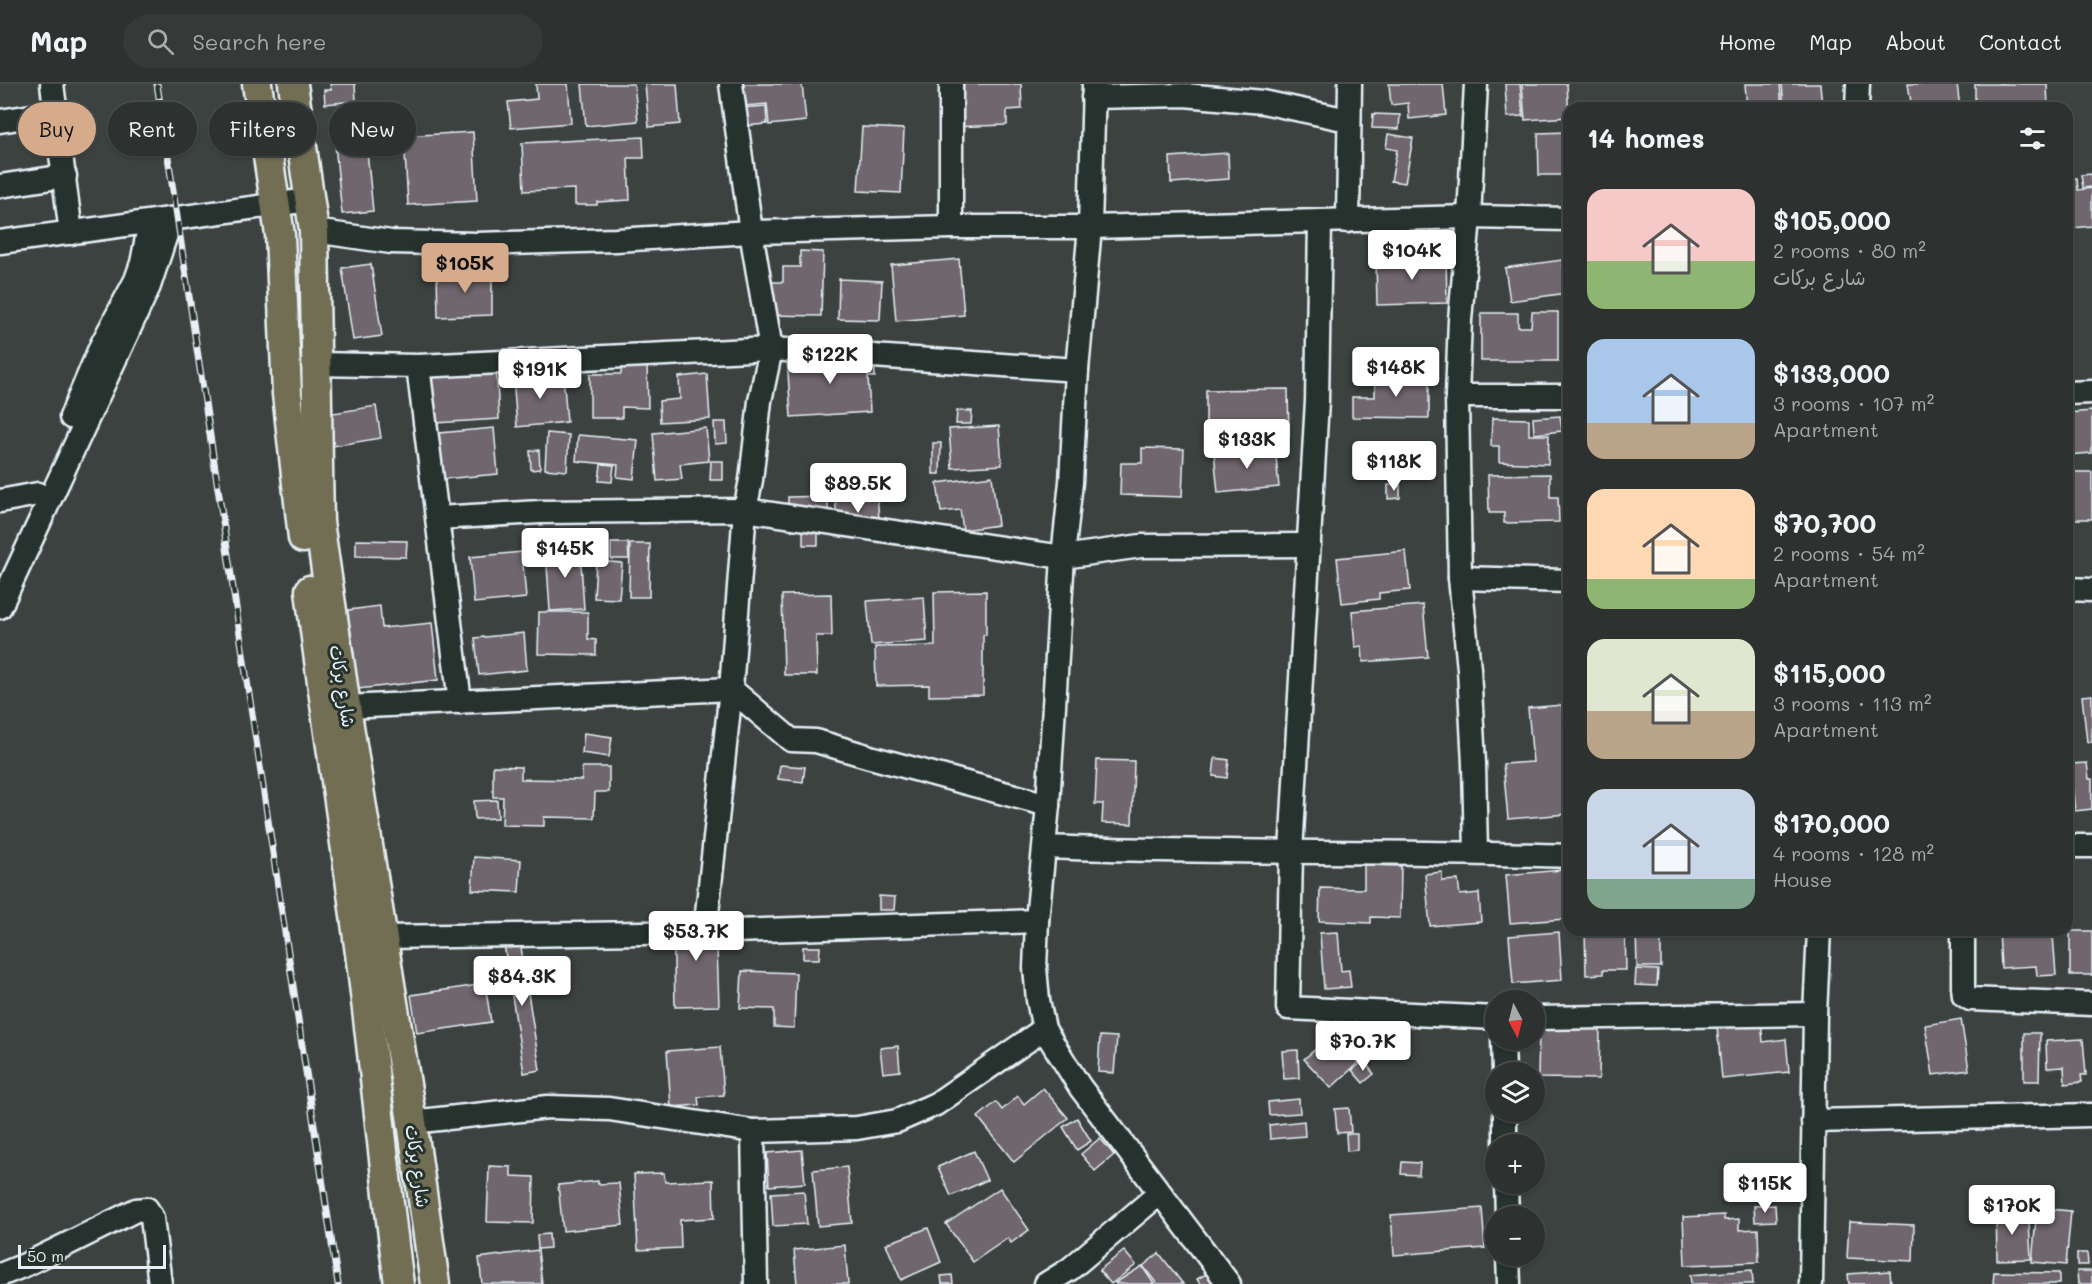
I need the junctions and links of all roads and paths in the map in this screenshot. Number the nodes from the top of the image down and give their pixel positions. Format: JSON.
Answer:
{"nodes":[{"id":1,"x":52,"y":84,"type":"edge"},
{"id":2,"x":257,"y":84,"type":"edge"},
{"id":3,"x":293,"y":84,"type":"edge"},
{"id":4,"x":731,"y":84,"type":"edge"},
{"id":5,"x":951,"y":84,"type":"edge"},
{"id":6,"x":1350,"y":84,"type":"edge"},
{"id":7,"x":1476,"y":84,"type":"edge"},
{"id":8,"x":1858,"y":84,"type":"edge"},
{"id":9,"x":1094,"y":90,"type":"edge"},
{"id":10,"x":55,"y":102,"type":"edge"},
{"id":11,"x":1857,"y":102,"type":"edge"},
{"id":12,"x":18,"y":118,"type":"edge"},
{"id":13,"x":1348,"y":120,"type":"junction"},
{"id":14,"x":0,"y":121,"type":"edge"},
{"id":15,"x":62,"y":156,"type":"edge"},
{"id":16,"x":65,"y":176,"type":"junction"},
{"id":17,"x":0,"y":186,"type":"edge"},
{"id":18,"x":309,"y":200,"type":"junction"},
{"id":19,"x":275,"y":205,"type":"junction"},
{"id":20,"x":1469,"y":218,"type":"junction"},
{"id":21,"x":1563,"y":219,"type":"edge"},
{"id":22,"x":160,"y":221,"type":"junction"},
{"id":23,"x":1348,"y":221,"type":"junction"},
{"id":24,"x":1320,"y":222,"type":"junction"},
{"id":25,"x":951,"y":227,"type":"junction"},
{"id":26,"x":1090,"y":227,"type":"junction"},
{"id":27,"x":314,"y":231,"type":"junction"},
{"id":28,"x":751,"y":232,"type":"junction"},
{"id":29,"x":71,"y":233,"type":"junction"},
{"id":30,"x":0,"y":242,"type":"edge"},
{"id":31,"x":771,"y":349,"type":"junction"},
{"id":32,"x":317,"y":364,"type":"junction"},
{"id":33,"x":418,"y":366,"type":"junction"},
{"id":34,"x":1077,"y":370,"type":"junction"},
{"id":35,"x":2092,"y":392,"type":"edge"},
{"id":36,"x":2073,"y":393,"type":"edge"},
{"id":37,"x":1457,"y":396,"type":"junction"},
{"id":38,"x":1563,"y":396,"type":"edge"},
{"id":39,"x":38,"y":495,"type":"junction"},
{"id":40,"x":0,"y":501,"type":"edge"},
{"id":41,"x":745,"y":510,"type":"junction"},
{"id":42,"x":438,"y":518,"type":"junction"},
{"id":43,"x":1309,"y":545,"type":"junction"},
{"id":44,"x":1063,"y":557,"type":"junction"},
{"id":45,"x":0,"y":571,"type":"edge"},
{"id":46,"x":1460,"y":578,"type":"junction"},
{"id":47,"x":1563,"y":581,"type":"edge"},
{"id":48,"x":2073,"y":589,"type":"edge"},
{"id":49,"x":2092,"y":590,"type":"edge"},
{"id":50,"x":0,"y":607,"type":"edge"},
{"id":51,"x":730,"y":688,"type":"junction"},
{"id":52,"x":460,"y":702,"type":"junction"},
{"id":53,"x":346,"y":707,"type":"junction"},
{"id":54,"x":1048,"y":805,"type":"junction"},
{"id":55,"x":2073,"y":846,"type":"edge"},
{"id":56,"x":2092,"y":846,"type":"edge"},
{"id":57,"x":1045,"y":847,"type":"junction"},
{"id":58,"x":1291,"y":852,"type":"junction"},
{"id":59,"x":1476,"y":853,"type":"junction"},
{"id":60,"x":1563,"y":856,"type":"edge"},
{"id":61,"x":1037,"y":921,"type":"junction"},
{"id":62,"x":705,"y":932,"type":"junction"},
{"id":63,"x":1819,"y":936,"type":"edge"},
{"id":64,"x":1963,"y":936,"type":"edge"},
{"id":65,"x":384,"y":937,"type":"junction"},
{"id":66,"x":2092,"y":1004,"type":"edge"},
{"id":67,"x":1815,"y":1014,"type":"junction"},
{"id":68,"x":1485,"y":1017,"type":"edge"},
{"id":69,"x":1545,"y":1018,"type":"edge"},
{"id":70,"x":1044,"y":1029,"type":"junction"},
{"id":71,"x":2092,"y":1115,"type":"edge"},
{"id":72,"x":1813,"y":1121,"type":"junction"},
{"id":73,"x":412,"y":1122,"type":"junction"},
{"id":74,"x":753,"y":1131,"type":"junction"},
{"id":75,"x":1160,"y":1193,"type":"junction"},
{"id":76,"x":1508,"y":1266,"type":"edge"},
{"id":77,"x":0,"y":1275,"type":"edge"},
{"id":78,"x":160,"y":1284,"type":"edge"},
{"id":79,"x":399,"y":1284,"type":"edge"},
{"id":80,"x":435,"y":1284,"type":"edge"},
{"id":81,"x":756,"y":1284,"type":"edge"},
{"id":82,"x":1046,"y":1284,"type":"edge"},
{"id":83,"x":1229,"y":1284,"type":"edge"},
{"id":84,"x":1509,"y":1284,"type":"edge"},
{"id":85,"x":1811,"y":1284,"type":"edge"}],
"edges":[{"from":1,"to":10,"type":"street"},
{"from":2,"to":19,"type":"main road","name":"شارع بركات"},
{"from":3,"to":18,"type":"main road","name":"شارع بركات"},
{"from":4,"to":28,"type":"street"},
{"from":5,"to":25,"type":"street"},
{"from":6,"to":13,"type":"street"},
{"from":7,"to":20,"type":"street"},
{"from":8,"to":11,"type":"street"},
{"from":9,"to":13,"type":"street"},
{"from":9,"to":26,"type":"street"},
{"from":12,"to":14,"type":"street"},
{"from":13,"to":23,"type":"street"},
{"from":15,"to":16,"type":"street"},
{"from":16,"to":17,"type":"street"},
{"from":16,"to":29,"type":"street"},
{"from":18,"to":19,"type":"street"},
{"from":18,"to":27,"type":"main road","name":"شارع بركات"},
{"from":19,"to":22,"type":"street"},
{"from":19,"to":79,"type":"main road","name":"شارع بركات"},
{"from":20,"to":21,"type":"street"},
{"from":20,"to":23,"type":"street"},
{"from":20,"to":37,"type":"street"},
{"from":22,"to":29,"type":"street"},
{"from":22,"to":39,"type":"street"},
{"from":22,"to":50,"type":"street"},
{"from":23,"to":24,"type":"street"},
{"from":24,"to":26,"type":"street"},
{"from":24,"to":43,"type":"street"},
{"from":25,"to":26,"type":"street"},
{"from":25,"to":28,"type":"street"},
{"from":26,"to":34,"type":"street"},
{"from":27,"to":28,"type":"street"},
{"from":27,"to":32,"type":"main road","name":"شارع بركات"},
{"from":28,"to":31,"type":"street"},
{"from":29,"to":30,"type":"street"},
{"from":31,"to":33,"type":"street"},
{"from":31,"to":34,"type":"street"},
{"from":31,"to":41,"type":"street"},
{"from":32,"to":33,"type":"street"},
{"from":32,"to":53,"type":"main road","name":"شارع بركات"},
{"from":33,"to":42,"type":"street"},
{"from":34,"to":44,"type":"street"},
{"from":35,"to":36,"type":"street"},
{"from":37,"to":38,"type":"street"},
{"from":37,"to":46,"type":"street"},
{"from":39,"to":40,"type":"street"},
{"from":39,"to":45,"type":"street"},
{"from":41,"to":42,"type":"street"},
{"from":41,"to":44,"type":"street"},
{"from":41,"to":51,"type":"street"},
{"from":42,"to":52,"type":"street"},
{"from":43,"to":44,"type":"street"},
{"from":43,"to":58,"type":"street"},
{"from":44,"to":54,"type":"street"},
{"from":46,"to":47,"type":"street"},
{"from":46,"to":59,"type":"street"},
{"from":48,"to":49,"type":"street"},
{"from":51,"to":52,"type":"street"},
{"from":51,"to":54,"type":"street"},
{"from":51,"to":62,"type":"street"},
{"from":52,"to":53,"type":"street"},
{"from":53,"to":65,"type":"main road","name":"شارع بركات"},
{"from":54,"to":57,"type":"street"},
{"from":55,"to":56,"type":"street"},
{"from":57,"to":58,"type":"street"},
{"from":57,"to":61,"type":"street"},
{"from":58,"to":59,"type":"street"},
{"from":58,"to":68,"type":"street"},
{"from":59,"to":60,"type":"street"},
{"from":61,"to":62,"type":"street"},
{"from":61,"to":70,"type":"street"},
{"from":62,"to":65,"type":"street"},
{"from":63,"to":67,"type":"street"},
{"from":64,"to":66,"type":"street"},
{"from":65,"to":73,"type":"main road","name":"شارع بركات"},
{"from":67,"to":69,"type":"street"},
{"from":67,"to":72,"type":"street"},
{"from":70,"to":74,"type":"street"},
{"from":70,"to":75,"type":"street"},
{"from":71,"to":72,"type":"street"},
{"from":72,"to":85,"type":"street"},
{"from":73,"to":74,"type":"street"},
{"from":73,"to":80,"type":"main road","name":"شارع بركات"},
{"from":74,"to":81,"type":"street"},
{"from":75,"to":82,"type":"street"},
{"from":75,"to":83,"type":"street"},
{"from":76,"to":84,"type":"street"},
{"from":77,"to":78,"type":"street"}]}
